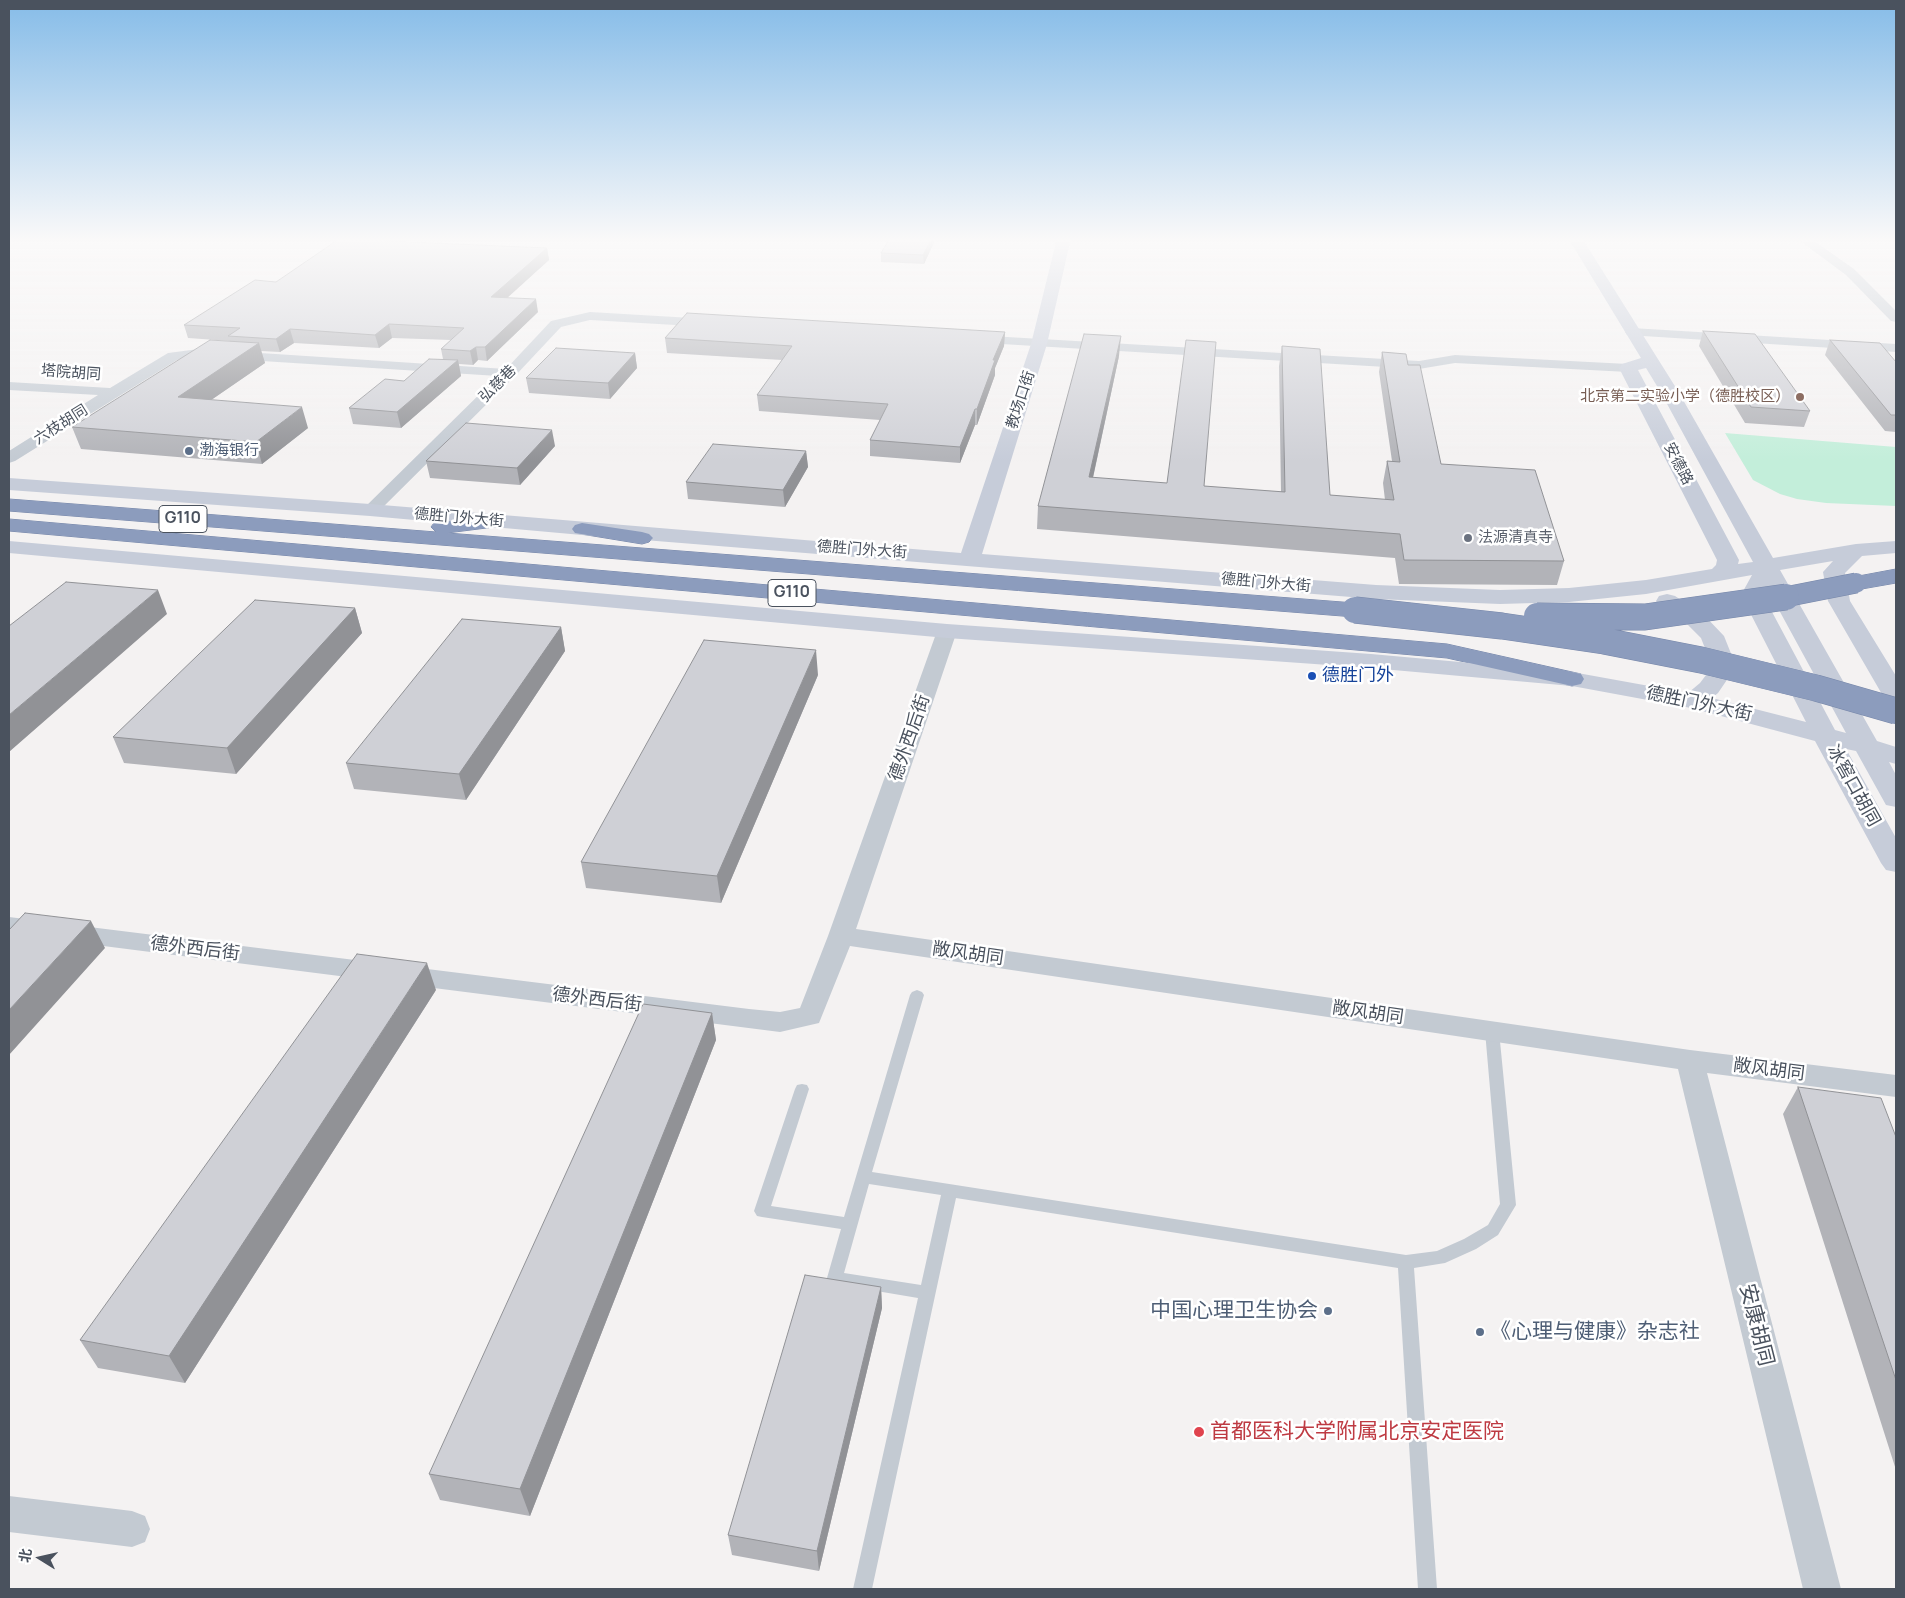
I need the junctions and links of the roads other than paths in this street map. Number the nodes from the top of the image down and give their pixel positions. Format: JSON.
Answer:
{"nodes":[{"id":1,"x":1047,"y":313,"type":"edge"},
{"id":2,"x":1620,"y":313,"type":"edge"},
{"id":3,"x":727,"y":324,"type":"edge"},
{"id":4,"x":1632,"y":332,"type":"junction"},
{"id":5,"x":961,"y":339,"type":"edge"},
{"id":6,"x":1040,"y":344,"type":"junction"},
{"id":7,"x":1896,"y":348,"type":"edge"},
{"id":8,"x":1650,"y":361,"type":"junction"},
{"id":9,"x":1628,"y":368,"type":"junction"},
{"id":10,"x":510,"y":373,"type":"junction"},
{"id":11,"x":9,"y":386,"type":"edge"},
{"id":12,"x":114,"y":392,"type":"junction"},
{"id":13,"x":9,"y":458,"type":"edge"},
{"id":14,"x":9,"y":484,"type":"edge"},
{"id":15,"x":9,"y":505,"type":"edge"},
{"id":16,"x":370,"y":510,"type":"junction"},
{"id":17,"x":495,"y":522,"type":"junction"},
{"id":18,"x":9,"y":525,"type":"edge"},
{"id":19,"x":582,"y":529,"type":"junction"},
{"id":20,"x":357,"y":534,"type":"junction"},
{"id":21,"x":9,"y":547,"type":"edge"},
{"id":22,"x":1896,"y":547,"type":"edge"},
{"id":23,"x":1856,"y":550,"type":"junction"},
{"id":24,"x":970,"y":558,"type":"junction"},
{"id":25,"x":1768,"y":566,"type":"junction"},
{"id":26,"x":846,"y":570,"type":"junction"},
{"id":27,"x":1716,"y":576,"type":"junction"},
{"id":28,"x":1896,"y":576,"type":"edge"},
{"id":29,"x":1646,"y":587,"type":"junction"},
{"id":30,"x":1355,"y":610,"type":"junction"},
{"id":31,"x":947,"y":632,"type":"junction"},
{"id":32,"x":1572,"y":679,"type":"junction"},
{"id":33,"x":1896,"y":696,"type":"edge"},
{"id":34,"x":1693,"y":700,"type":"junction"},
{"id":35,"x":1896,"y":712,"type":"edge"},
{"id":36,"x":1825,"y":735,"type":"junction"},
{"id":37,"x":1866,"y":746,"type":"junction"},
{"id":38,"x":1896,"y":757,"type":"edge"},
{"id":39,"x":1896,"y":799,"type":"edge"},
{"id":40,"x":1896,"y":863,"type":"edge"},
{"id":41,"x":9,"y":926,"type":"edge"},
{"id":42,"x":841,"y":936,"type":"junction"},
{"id":43,"x":917,"y":996,"type":"dead end"},
{"id":44,"x":1492,"y":1031,"type":"junction"},
{"id":45,"x":1690,"y":1060,"type":"junction"},
{"id":46,"x":1896,"y":1086,"type":"edge"},
{"id":47,"x":802,"y":1089,"type":"dead end"},
{"id":48,"x":863,"y":1177,"type":"junction"},
{"id":49,"x":950,"y":1190,"type":"junction"},
{"id":50,"x":850,"y":1224,"type":"junction"},
{"id":51,"x":1406,"y":1262,"type":"junction"},
{"id":52,"x":928,"y":1294,"type":"junction"},
{"id":53,"x":9,"y":1514,"type":"edge"},
{"id":54,"x":132,"y":1529,"type":"dead end"},
{"id":55,"x":862,"y":1589,"type":"edge"},
{"id":56,"x":1428,"y":1589,"type":"edge"},
{"id":57,"x":1822,"y":1589,"type":"edge"}],
"edges":[{"from":1,"to":6,"type":"street","name":"教场口街"},
{"from":2,"to":4,"type":"street","name":"安德路"},
{"from":3,"to":10,"type":"street","name":"弘慈巷"},
{"from":4,"to":7,"type":"street"},
{"from":4,"to":8,"type":"street","name":"安德路"},
{"from":5,"to":6,"type":"street"},
{"from":6,"to":9,"type":"street"},
{"from":6,"to":24,"type":"street","name":"教场口街"},
{"from":8,"to":9,"type":"street"},
{"from":8,"to":25,"type":"street","name":"安德路"},
{"from":9,"to":27,"type":"street","name":"安德路"},
{"from":10,"to":12,"type":"street","name":"塔院胡同"},
{"from":10,"to":16,"type":"street","name":"弘慈巷"},
{"from":11,"to":12,"type":"street","name":"塔院胡同"},
{"from":12,"to":13,"type":"street","name":"六枝胡同"},
{"from":14,"to":16,"type":"street","name":"德胜门外大街"},
{"from":15,"to":20,"type":"highway","name":"德胜门外大街","number":"G110"},
{"from":16,"to":17,"type":"street","name":"德胜门外大街"},
{"from":17,"to":19,"type":"street","name":"德胜门外大街"},
{"from":17,"to":20,"type":"highway"},
{"from":18,"to":32,"type":"highway","name":"德胜门外大街","number":"G110"},
{"from":19,"to":24,"type":"street","name":"德胜门外大街"},
{"from":19,"to":26,"type":"highway"},
{"from":20,"to":26,"type":"highway","name":"德胜门外大街","number":"G110"},
{"from":21,"to":31,"type":"street","name":"德胜门外大街"},
{"from":22,"to":23,"type":"street","name":"德胜门外大街"},
{"from":23,"to":25,"type":"street","name":"德胜门外大街"},
{"from":23,"to":33,"type":"street"},
{"from":24,"to":29,"type":"street","name":"德胜门外大街"},
{"from":25,"to":27,"type":"street","name":"德胜门外大街"},
{"from":25,"to":36,"type":"street","name":"冰窖口胡同"},
{"from":25,"to":37,"type":"street","name":"安德路"},
{"from":26,"to":30,"type":"highway","name":"德胜门外大街","number":"G110"},
{"from":27,"to":29,"type":"street","name":"德胜门外大街"},
{"from":28,"to":30,"type":"highway","bridge":true},
{"from":29,"to":34,"type":"street"},
{"from":30,"to":35,"type":"highway","bridge":true},
{"from":31,"to":32,"type":"street","name":"德胜门外大街"},
{"from":31,"to":42,"type":"street","name":"德外西后街"},
{"from":32,"to":34,"type":"street","name":"德胜门外大街"},
{"from":34,"to":36,"type":"street","name":"德胜门外大街"},
{"from":36,"to":37,"type":"street","name":"德胜门外大街"},
{"from":36,"to":40,"type":"street","name":"冰窖口胡同"},
{"from":37,"to":38,"type":"street","name":"德胜门外大街"},
{"from":37,"to":39,"type":"street","name":"冰窖口胡同"},
{"from":41,"to":42,"type":"street","name":"德外西后街"},
{"from":42,"to":44,"type":"street","name":"敞风胡同"},
{"from":43,"to":48,"type":"lane"},
{"from":44,"to":45,"type":"street","name":"敞风胡同"},
{"from":44,"to":51,"type":"lane"},
{"from":45,"to":46,"type":"street","name":"敞风胡同"},
{"from":45,"to":57,"type":"street","name":"安康胡同"},
{"from":47,"to":50,"type":"lane"},
{"from":48,"to":49,"type":"lane"},
{"from":48,"to":50,"type":"lane"},
{"from":49,"to":51,"type":"lane"},
{"from":49,"to":52,"type":"lane"},
{"from":50,"to":52,"type":"lane"},
{"from":51,"to":56,"type":"lane"},
{"from":52,"to":55,"type":"lane"},
{"from":53,"to":54,"type":"street"}]}
